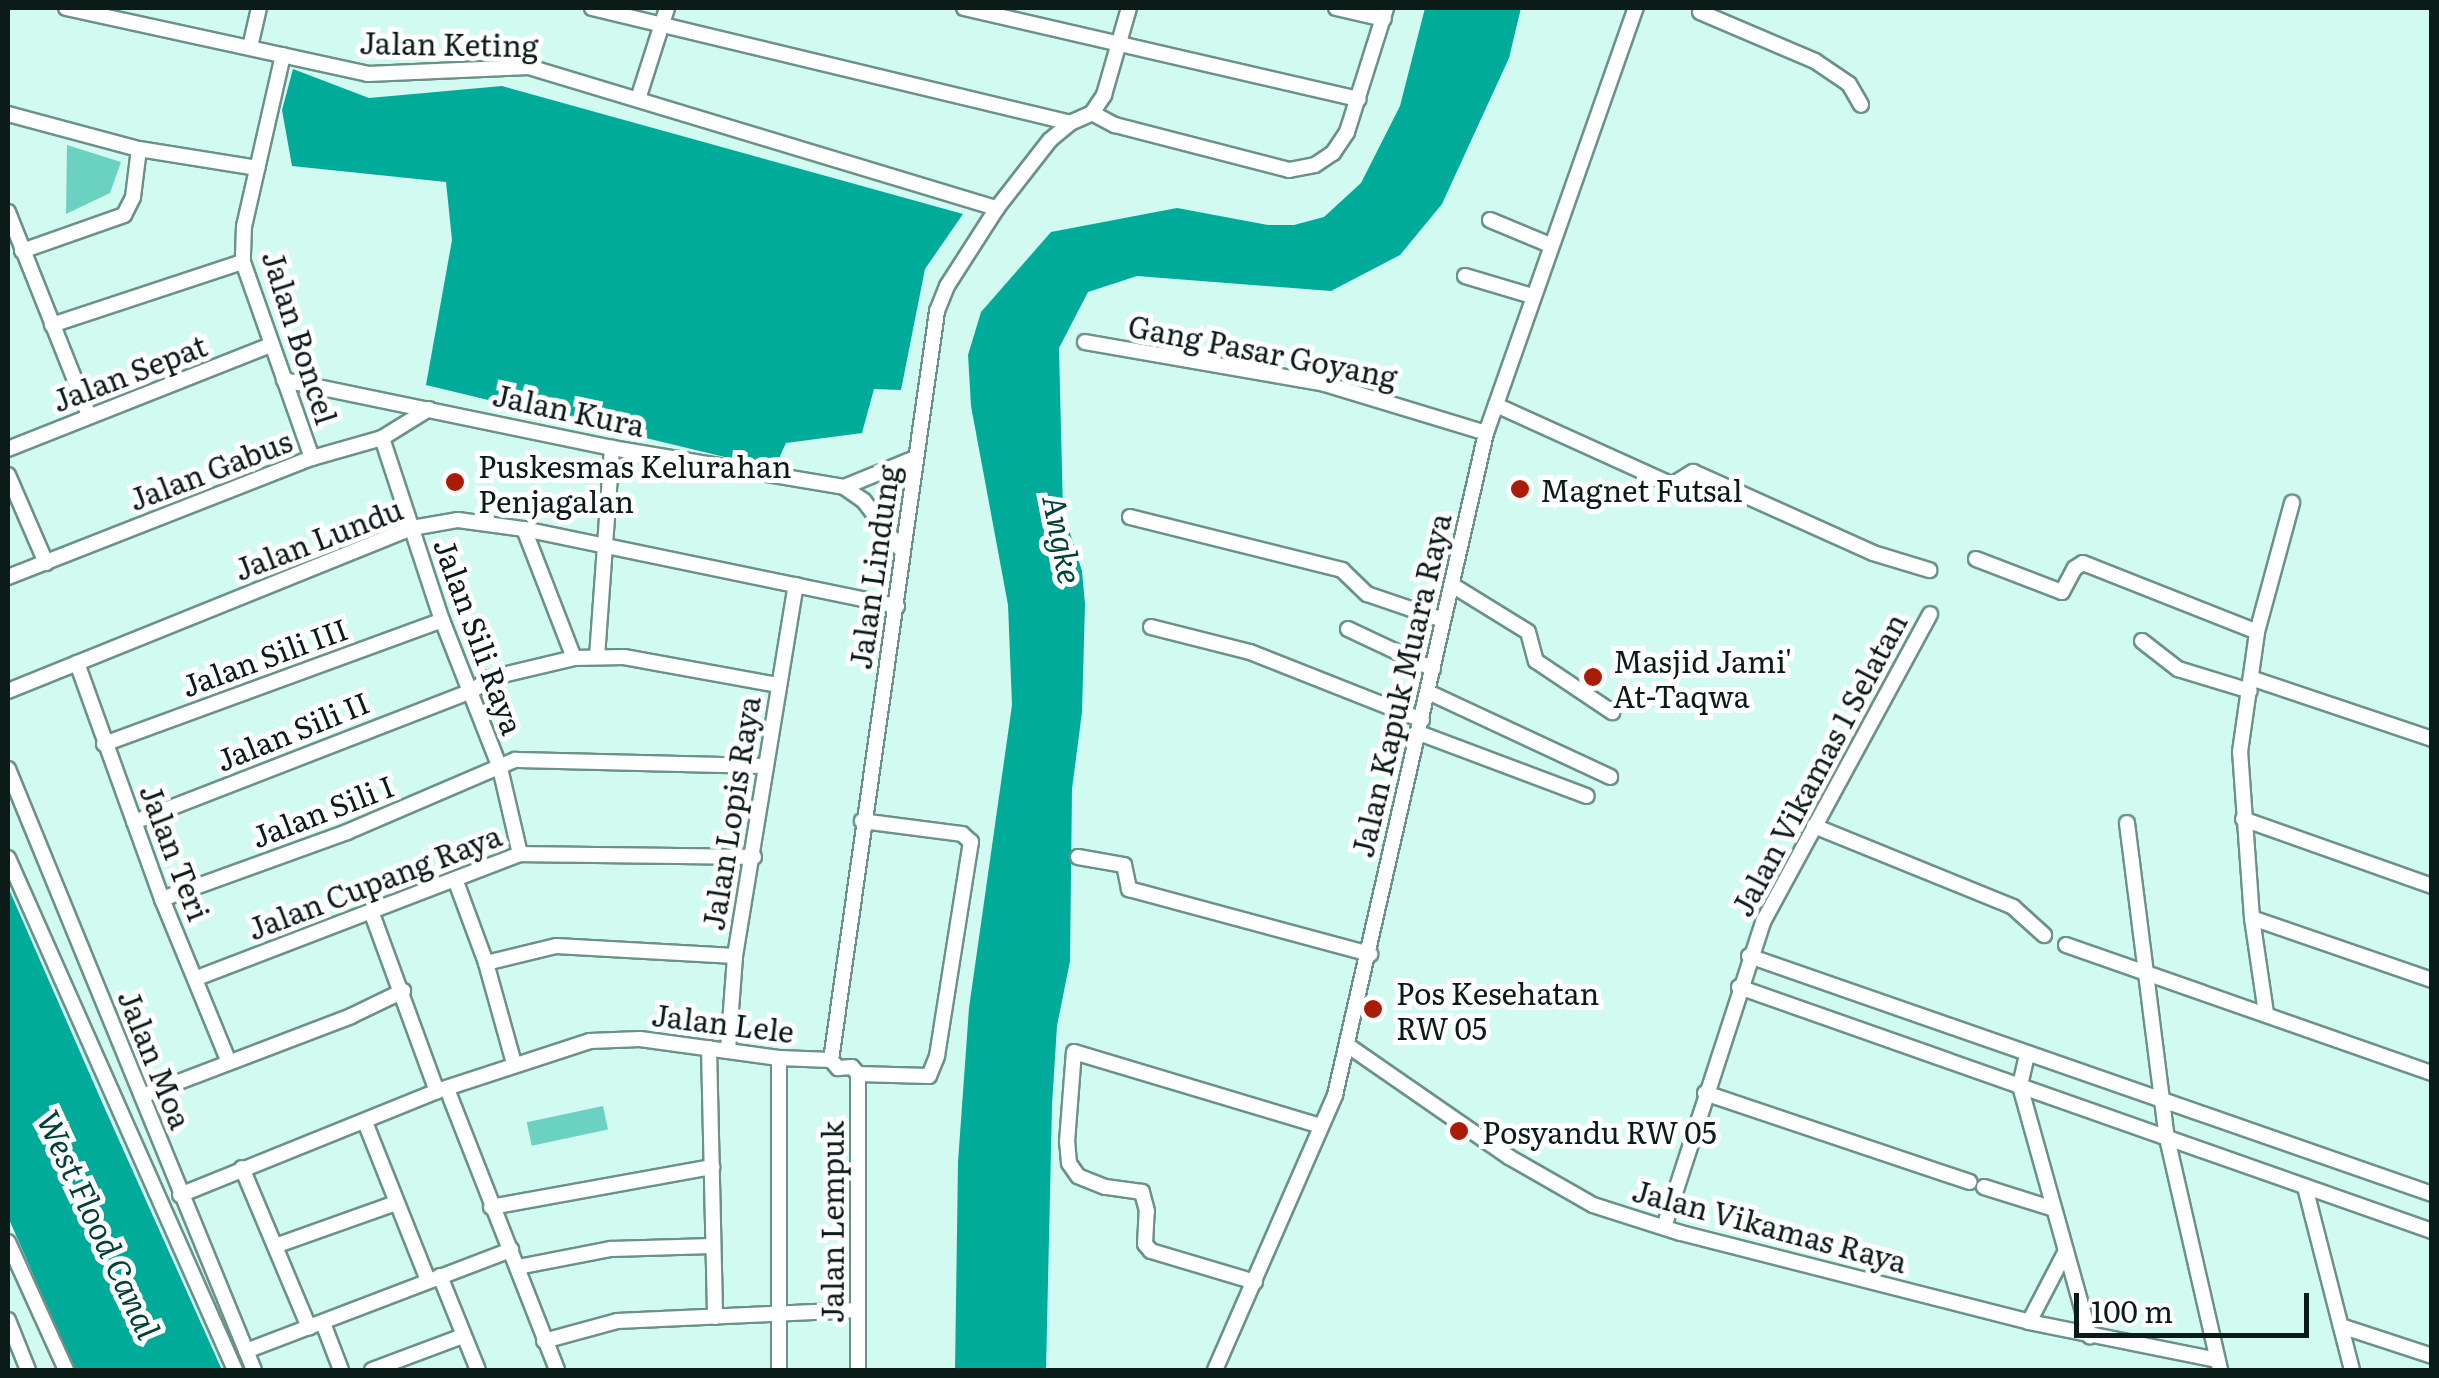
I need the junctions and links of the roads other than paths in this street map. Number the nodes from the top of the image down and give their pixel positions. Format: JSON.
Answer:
{"nodes":[{"id":1,"x":66,"y":8,"type":"edge"},
{"id":2,"x":259,"y":8,"type":"edge"},
{"id":3,"x":592,"y":8,"type":"edge"},
{"id":4,"x":964,"y":8,"type":"edge"},
{"id":5,"x":1129,"y":8,"type":"edge"},
{"id":6,"x":1336,"y":8,"type":"edge"},
{"id":7,"x":1636,"y":8,"type":"edge"},
{"id":8,"x":1700,"y":12,"type":"dead end"},
{"id":9,"x":1385,"y":13,"type":"edge"},
{"id":10,"x":1021,"y":14,"type":"edge"},
{"id":11,"x":665,"y":15,"type":"edge"},
{"id":12,"x":1120,"y":42,"type":"junction"},
{"id":13,"x":250,"y":48,"type":"junction"},
{"id":14,"x":283,"y":56,"type":"junction"},
{"id":15,"x":638,"y":99,"type":"junction"},
{"id":16,"x":1359,"y":99,"type":"junction"},
{"id":17,"x":1861,"y":105,"type":"dead end"},
{"id":18,"x":1092,"y":113,"type":"junction"},
{"id":19,"x":8,"y":114,"type":"edge"},
{"id":20,"x":1070,"y":123,"type":"junction"},
{"id":21,"x":139,"y":149,"type":"junction"},
{"id":22,"x":257,"y":168,"type":"junction"},
{"id":23,"x":996,"y":208,"type":"junction"},
{"id":24,"x":8,"y":212,"type":"edge"},
{"id":25,"x":1490,"y":220,"type":"dead end"},
{"id":26,"x":1550,"y":245,"type":"junction"},
{"id":27,"x":22,"y":251,"type":"junction"},
{"id":28,"x":242,"y":262,"type":"junction"},
{"id":29,"x":1466,"y":276,"type":"dead end"},
{"id":30,"x":1532,"y":296,"type":"junction"},
{"id":31,"x":52,"y":324,"type":"junction"},
{"id":32,"x":1085,"y":342,"type":"dead end"},
{"id":33,"x":271,"y":346,"type":"junction"},
{"id":34,"x":284,"y":380,"type":"junction"},
{"id":35,"x":1496,"y":405,"type":"junction"},
{"id":36,"x":429,"y":409,"type":"junction"},
{"id":37,"x":88,"y":416,"type":"junction"},
{"id":38,"x":1486,"y":433,"type":"junction"},
{"id":39,"x":382,"y":438,"type":"junction"},
{"id":40,"x":612,"y":448,"type":"junction"},
{"id":41,"x":8,"y":449,"type":"edge"},
{"id":42,"x":312,"y":458,"type":"junction"},
{"id":43,"x":915,"y":458,"type":"junction"},
{"id":44,"x":8,"y":475,"type":"edge"},
{"id":45,"x":844,"y":486,"type":"junction"},
{"id":46,"x":2292,"y":504,"type":"dead end"},
{"id":47,"x":1130,"y":517,"type":"dead end"},
{"id":48,"x":412,"y":528,"type":"junction"},
{"id":49,"x":524,"y":528,"type":"junction"},
{"id":50,"x":604,"y":546,"type":"junction"},
{"id":51,"x":901,"y":550,"type":"junction"},
{"id":52,"x":1976,"y":559,"type":"dead end"},
{"id":53,"x":46,"y":563,"type":"junction"},
{"id":54,"x":1928,"y":570,"type":"dead end"},
{"id":55,"x":8,"y":578,"type":"edge"},
{"id":56,"x":796,"y":585,"type":"junction"},
{"id":57,"x":1452,"y":585,"type":"junction"},
{"id":58,"x":897,"y":606,"type":"junction"},
{"id":59,"x":1930,"y":614,"type":"dead end"},
{"id":60,"x":442,"y":620,"type":"junction"},
{"id":61,"x":1444,"y":620,"type":"junction"},
{"id":62,"x":1151,"y":628,"type":"dead end"},
{"id":63,"x":1348,"y":629,"type":"dead end"},
{"id":64,"x":2257,"y":632,"type":"junction"},
{"id":65,"x":2142,"y":642,"type":"dead end"},
{"id":66,"x":597,"y":657,"type":"junction"},
{"id":67,"x":574,"y":658,"type":"junction"},
{"id":68,"x":77,"y":663,"type":"junction"},
{"id":69,"x":1433,"y":669,"type":"junction"},
{"id":70,"x":2251,"y":684,"type":"junction"},
{"id":71,"x":778,"y":685,"type":"junction"},
{"id":72,"x":8,"y":691,"type":"edge"},
{"id":73,"x":472,"y":691,"type":"junction"},
{"id":74,"x":1428,"y":692,"type":"junction"},
{"id":75,"x":1612,"y":712,"type":"dead end"},
{"id":76,"x":1421,"y":726,"type":"junction"},
{"id":77,"x":2432,"y":739,"type":"edge"},
{"id":78,"x":104,"y":744,"type":"junction"},
{"id":79,"x":766,"y":766,"type":"junction"},
{"id":80,"x":500,"y":768,"type":"junction"},
{"id":81,"x":8,"y":769,"type":"edge"},
{"id":82,"x":1610,"y":778,"type":"dead end"},
{"id":83,"x":1587,"y":796,"type":"dead end"},
{"id":84,"x":2244,"y":819,"type":"junction"},
{"id":85,"x":862,"y":821,"type":"junction"},
{"id":86,"x":134,"y":822,"type":"junction"},
{"id":87,"x":2127,"y":823,"type":"dead end"},
{"id":88,"x":1814,"y":826,"type":"junction"},
{"id":89,"x":520,"y":854,"type":"junction"},
{"id":90,"x":754,"y":857,"type":"junction"},
{"id":91,"x":1078,"y":857,"type":"dead end"},
{"id":92,"x":8,"y":858,"type":"edge"},
{"id":93,"x":455,"y":879,"type":"junction"},
{"id":94,"x":2432,"y":886,"type":"edge"},
{"id":95,"x":162,"y":898,"type":"junction"},
{"id":96,"x":371,"y":910,"type":"junction"},
{"id":97,"x":2252,"y":918,"type":"junction"},
{"id":98,"x":2044,"y":936,"type":"dead end"},
{"id":99,"x":2066,"y":945,"type":"dead end"},
{"id":100,"x":1370,"y":954,"type":"junction"},
{"id":101,"x":735,"y":956,"type":"junction"},
{"id":102,"x":1748,"y":960,"type":"junction"},
{"id":103,"x":486,"y":964,"type":"junction"},
{"id":104,"x":2145,"y":972,"type":"junction"},
{"id":105,"x":197,"y":978,"type":"junction"},
{"id":106,"x":2432,"y":980,"type":"edge"},
{"id":107,"x":1740,"y":983,"type":"junction"},
{"id":108,"x":402,"y":991,"type":"junction"},
{"id":109,"x":2266,"y":1012,"type":"junction"},
{"id":110,"x":1350,"y":1047,"type":"junction"},
{"id":111,"x":709,"y":1048,"type":"junction"},
{"id":112,"x":728,"y":1050,"type":"junction"},
{"id":113,"x":779,"y":1058,"type":"junction"},
{"id":114,"x":2026,"y":1058,"type":"junction"},
{"id":115,"x":228,"y":1060,"type":"junction"},
{"id":116,"x":831,"y":1060,"type":"junction"},
{"id":117,"x":514,"y":1063,"type":"junction"},
{"id":118,"x":2432,"y":1073,"type":"edge"},
{"id":119,"x":858,"y":1074,"type":"junction"},
{"id":120,"x":2020,"y":1082,"type":"junction"},
{"id":121,"x":442,"y":1090,"type":"junction"},
{"id":122,"x":1705,"y":1092,"type":"junction"},
{"id":123,"x":142,"y":1096,"type":"junction"},
{"id":124,"x":2164,"y":1104,"type":"junction"},
{"id":125,"x":364,"y":1122,"type":"junction"},
{"id":126,"x":1321,"y":1126,"type":"junction"},
{"id":127,"x":2167,"y":1133,"type":"junction"},
{"id":128,"x":712,"y":1167,"type":"junction"},
{"id":129,"x":242,"y":1168,"type":"junction"},
{"id":130,"x":2305,"y":1187,"type":"junction"},
{"id":131,"x":2432,"y":1194,"type":"edge"},
{"id":132,"x":180,"y":1195,"type":"junction"},
{"id":133,"x":396,"y":1203,"type":"junction"},
{"id":134,"x":491,"y":1207,"type":"junction"},
{"id":135,"x":2054,"y":1209,"type":"junction"},
{"id":136,"x":1664,"y":1227,"type":"junction"},
{"id":137,"x":2432,"y":1231,"type":"edge"},
{"id":138,"x":8,"y":1242,"type":"edge"},
{"id":139,"x":274,"y":1246,"type":"junction"},
{"id":140,"x":712,"y":1246,"type":"junction"},
{"id":141,"x":512,"y":1250,"type":"junction"},
{"id":142,"x":2066,"y":1251,"type":"junction"},
{"id":143,"x":518,"y":1268,"type":"junction"},
{"id":144,"x":434,"y":1278,"type":"junction"},
{"id":145,"x":1255,"y":1282,"type":"junction"},
{"id":146,"x":858,"y":1310,"type":"junction"},
{"id":147,"x":778,"y":1315,"type":"junction"},
{"id":148,"x":715,"y":1317,"type":"junction"},
{"id":149,"x":8,"y":1320,"type":"edge"},
{"id":150,"x":2029,"y":1322,"type":"junction"},
{"id":151,"x":316,"y":1325,"type":"junction"},
{"id":152,"x":2340,"y":1326,"type":"junction"},
{"id":153,"x":463,"y":1336,"type":"junction"},
{"id":154,"x":2090,"y":1336,"type":"junction"},
{"id":155,"x":544,"y":1340,"type":"junction"},
{"id":156,"x":246,"y":1351,"type":"junction"},
{"id":157,"x":2432,"y":1356,"type":"edge"},
{"id":158,"x":2219,"y":1365,"type":"edge"},
{"id":159,"x":28,"y":1370,"type":"edge"},
{"id":160,"x":66,"y":1370,"type":"edge"},
{"id":161,"x":235,"y":1370,"type":"edge"},
{"id":162,"x":254,"y":1370,"type":"edge"},
{"id":163,"x":341,"y":1370,"type":"edge"},
{"id":164,"x":372,"y":1370,"type":"edge"},
{"id":165,"x":478,"y":1370,"type":"edge"},
{"id":166,"x":557,"y":1370,"type":"edge"},
{"id":167,"x":779,"y":1370,"type":"edge"},
{"id":168,"x":858,"y":1370,"type":"edge"},
{"id":169,"x":1215,"y":1370,"type":"edge"},
{"id":170,"x":2352,"y":1370,"type":"edge"}],
"edges":[{"from":1,"to":13,"type":"street","name":"Jalan Keting"},
{"from":2,"to":13,"type":"street"},
{"from":3,"to":11,"type":"street"},
{"from":4,"to":10,"type":"street"},
{"from":5,"to":12,"type":"street"},
{"from":6,"to":9,"type":"street"},
{"from":7,"to":26,"type":"street","name":"Jalan Kapuk Muara Raya"},
{"from":8,"to":17,"type":"street"},
{"from":9,"to":16,"type":"street"},
{"from":10,"to":12,"type":"street"},
{"from":11,"to":15,"type":"street"},
{"from":11,"to":20,"type":"street"},
{"from":12,"to":16,"type":"street"},
{"from":12,"to":18,"type":"street"},
{"from":13,"to":14,"type":"street","name":"Jalan Keting"},
{"from":14,"to":15,"type":"street","name":"Jalan Keting"},
{"from":14,"to":22,"type":"street","name":"Jalan Boncel"},
{"from":15,"to":23,"type":"street","name":"Jalan Keting"},
{"from":16,"to":18,"type":"street"},
{"from":18,"to":20,"type":"street"},
{"from":19,"to":21,"type":"street"},
{"from":20,"to":23,"type":"street","name":"Jalan Lindung"},
{"from":21,"to":22,"type":"street"},
{"from":21,"to":27,"type":"street"},
{"from":22,"to":28,"type":"street","name":"Jalan Boncel"},
{"from":23,"to":43,"type":"street","name":"Jalan Lindung"},
{"from":24,"to":27,"type":"street"},
{"from":25,"to":26,"type":"street"},
{"from":26,"to":30,"type":"street","name":"Jalan Kapuk Muara Raya"},
{"from":27,"to":31,"type":"street"},
{"from":28,"to":31,"type":"street"},
{"from":28,"to":33,"type":"street","name":"Jalan Boncel"},
{"from":29,"to":30,"type":"street"},
{"from":30,"to":35,"type":"street","name":"Jalan Kapuk Muara Raya"},
{"from":31,"to":37,"type":"street"},
{"from":32,"to":38,"type":"street","name":"Gang Pasar Goyang"},
{"from":33,"to":34,"type":"street","name":"Jalan Boncel"},
{"from":33,"to":37,"type":"street","name":"Jalan Sepat"},
{"from":34,"to":36,"type":"street","name":"Jalan Kura"},
{"from":34,"to":42,"type":"street","name":"Jalan Boncel"},
{"from":35,"to":38,"type":"street","name":"Jalan Kapuk Muara Raya"},
{"from":35,"to":54,"type":"street"},
{"from":36,"to":39,"type":"street","name":"Jalan Gabus"},
{"from":36,"to":40,"type":"street","name":"Jalan Kura"},
{"from":37,"to":41,"type":"street","name":"Jalan Sepat"},
{"from":38,"to":57,"type":"street","name":"Jalan Kapuk Muara Raya"},
{"from":39,"to":42,"type":"street","name":"Jalan Gabus"},
{"from":39,"to":48,"type":"street","name":"Jalan Sili Raya"},
{"from":40,"to":45,"type":"street","name":"Jalan Kura"},
{"from":40,"to":50,"type":"street"},
{"from":42,"to":53,"type":"street","name":"Jalan Gabus"},
{"from":43,"to":45,"type":"street"},
{"from":43,"to":51,"type":"street","name":"Jalan Lindung"},
{"from":44,"to":53,"type":"street"},
{"from":45,"to":51,"type":"street"},
{"from":46,"to":64,"type":"street"},
{"from":47,"to":61,"type":"street"},
{"from":48,"to":49,"type":"street","name":"Jalan Lundu"},
{"from":48,"to":60,"type":"street","name":"Jalan Sili Raya"},
{"from":48,"to":68,"type":"street","name":"Jalan Lundu"},
{"from":49,"to":50,"type":"street","name":"Jalan Lundu"},
{"from":49,"to":67,"type":"street"},
{"from":50,"to":56,"type":"street","name":"Jalan Lundu"},
{"from":50,"to":66,"type":"street"},
{"from":51,"to":58,"type":"street","name":"Jalan Lindung"},
{"from":52,"to":64,"type":"street"},
{"from":53,"to":55,"type":"street","name":"Jalan Gabus"},
{"from":56,"to":58,"type":"street","name":"Jalan Lundu"},
{"from":56,"to":71,"type":"street","name":"Jalan Lopis Raya"},
{"from":57,"to":61,"type":"street","name":"Jalan Kapuk Muara Raya"},
{"from":57,"to":75,"type":"street"},
{"from":58,"to":85,"type":"street","name":"Jalan Lindung"},
{"from":59,"to":88,"type":"street","name":"Jalan Vikamas 1 Selatan"},
{"from":60,"to":73,"type":"street","name":"Jalan Sili Raya"},
{"from":60,"to":78,"type":"street","name":"Jalan Sili III"},
{"from":61,"to":69,"type":"street","name":"Jalan Kapuk Muara Raya"},
{"from":62,"to":76,"type":"street"},
{"from":63,"to":69,"type":"street"},
{"from":64,"to":70,"type":"street"},
{"from":65,"to":70,"type":"street"},
{"from":66,"to":67,"type":"street","name":"Jalan Sili II"},
{"from":66,"to":71,"type":"street","name":"Jalan Sili II"},
{"from":67,"to":73,"type":"street","name":"Jalan Sili II"},
{"from":68,"to":72,"type":"street","name":"Jalan Lundu"},
{"from":68,"to":78,"type":"street","name":"Jalan Teri"},
{"from":69,"to":74,"type":"street","name":"Jalan Kapuk Muara Raya"},
{"from":70,"to":77,"type":"street"},
{"from":70,"to":84,"type":"street"},
{"from":71,"to":79,"type":"street","name":"Jalan Lopis Raya"},
{"from":73,"to":80,"type":"street","name":"Jalan Sili Raya"},
{"from":73,"to":86,"type":"street","name":"Jalan Sili II"},
{"from":74,"to":76,"type":"street","name":"Jalan Kapuk Muara Raya"},
{"from":74,"to":82,"type":"street"},
{"from":76,"to":83,"type":"street"},
{"from":76,"to":100,"type":"street","name":"Jalan Kapuk Muara Raya"},
{"from":78,"to":86,"type":"street","name":"Jalan Teri"},
{"from":79,"to":80,"type":"street","name":"Jalan Sili I"},
{"from":79,"to":90,"type":"street","name":"Jalan Lopis Raya"},
{"from":80,"to":89,"type":"street","name":"Jalan Sili Raya"},
{"from":80,"to":95,"type":"street","name":"Jalan Sili I"},
{"from":81,"to":123,"type":"street","name":"Jalan Moa"},
{"from":84,"to":94,"type":"street"},
{"from":84,"to":97,"type":"street"},
{"from":85,"to":116,"type":"street","name":"Jalan Lindung"},
{"from":85,"to":119,"type":"street","name":"Jalan Lele"},
{"from":86,"to":95,"type":"street","name":"Jalan Teri"},
{"from":87,"to":104,"type":"street"},
{"from":88,"to":98,"type":"street"},
{"from":88,"to":102,"type":"street","name":"Jalan Vikamas 1 Selatan"},
{"from":89,"to":90,"type":"street","name":"Jalan Cupang Raya"},
{"from":89,"to":93,"type":"street","name":"Jalan Cupang Raya"},
{"from":90,"to":101,"type":"street","name":"Jalan Lopis Raya"},
{"from":91,"to":100,"type":"street"},
{"from":92,"to":161,"type":"street"},
{"from":93,"to":96,"type":"street","name":"Jalan Cupang Raya"},
{"from":93,"to":103,"type":"street"},
{"from":95,"to":105,"type":"street","name":"Jalan Teri"},
{"from":96,"to":105,"type":"street","name":"Jalan Cupang Raya"},
{"from":96,"to":108,"type":"street"},
{"from":97,"to":106,"type":"street"},
{"from":97,"to":109,"type":"street"},
{"from":99,"to":104,"type":"street"},
{"from":100,"to":110,"type":"street","name":"Jalan Kapuk Muara Raya"},
{"from":101,"to":103,"type":"street"},
{"from":101,"to":112,"type":"street","name":"Jalan Lopis Raya"},
{"from":102,"to":107,"type":"street","name":"Jalan Vikamas 1 Selatan"},
{"from":102,"to":114,"type":"street"},
{"from":103,"to":117,"type":"street"},
{"from":104,"to":109,"type":"street"},
{"from":104,"to":124,"type":"street"},
{"from":105,"to":115,"type":"street","name":"Jalan Teri"},
{"from":107,"to":120,"type":"street"},
{"from":107,"to":122,"type":"street","name":"Jalan Vikamas 1 Selatan"},
{"from":108,"to":115,"type":"street"},
{"from":108,"to":121,"type":"street"},
{"from":109,"to":118,"type":"street"},
{"from":110,"to":126,"type":"street","name":"Jalan Kapuk Muara Raya"},
{"from":110,"to":136,"type":"street","name":"Jalan Vikamas Raya"},
{"from":111,"to":112,"type":"street","name":"Jalan Lele"},
{"from":111,"to":117,"type":"street","name":"Jalan Lele"},
{"from":111,"to":128,"type":"street"},
{"from":112,"to":113,"type":"street","name":"Jalan Lele"},
{"from":113,"to":116,"type":"street","name":"Jalan Lele"},
{"from":113,"to":147,"type":"street"},
{"from":114,"to":120,"type":"street"},
{"from":114,"to":124,"type":"street"},
{"from":115,"to":123,"type":"street"},
{"from":116,"to":119,"type":"street","name":"Jalan Lele"},
{"from":117,"to":121,"type":"street","name":"Jalan Lele"},
{"from":119,"to":146,"type":"street","name":"Jalan Lempuk"},
{"from":120,"to":127,"type":"street"},
{"from":120,"to":135,"type":"street"},
{"from":121,"to":125,"type":"street","name":"Jalan Lele"},
{"from":121,"to":134,"type":"street"},
{"from":122,"to":135,"type":"street"},
{"from":122,"to":136,"type":"street","name":"Jalan Vikamas 1 Selatan"},
{"from":123,"to":132,"type":"street","name":"Jalan Moa"},
{"from":124,"to":127,"type":"street"},
{"from":124,"to":131,"type":"street"},
{"from":125,"to":129,"type":"street","name":"Jalan Lele"},
{"from":125,"to":133,"type":"street"},
{"from":126,"to":145,"type":"street","name":"Jalan Kapuk Muara Raya"},
{"from":126,"to":145,"type":"street"},
{"from":127,"to":130,"type":"street"},
{"from":127,"to":158,"type":"street"},
{"from":128,"to":134,"type":"street"},
{"from":128,"to":140,"type":"street"},
{"from":129,"to":132,"type":"street","name":"Jalan Lele"},
{"from":129,"to":139,"type":"street"},
{"from":130,"to":137,"type":"street"},
{"from":130,"to":152,"type":"street"},
{"from":132,"to":156,"type":"street","name":"Jalan Moa"},
{"from":133,"to":139,"type":"street"},
{"from":133,"to":144,"type":"street"},
{"from":134,"to":141,"type":"street"},
{"from":135,"to":142,"type":"street"},
{"from":136,"to":150,"type":"street","name":"Jalan Vikamas Raya"},
{"from":138,"to":160,"type":"street"},
{"from":139,"to":151,"type":"street"},
{"from":140,"to":143,"type":"street"},
{"from":140,"to":148,"type":"street"},
{"from":141,"to":143,"type":"street"},
{"from":141,"to":144,"type":"street"},
{"from":142,"to":150,"type":"street"},
{"from":142,"to":154,"type":"street"},
{"from":143,"to":155,"type":"street"},
{"from":144,"to":151,"type":"street"},
{"from":144,"to":153,"type":"street"},
{"from":145,"to":169,"type":"street","name":"Jalan Kapuk Muara Raya"},
{"from":146,"to":147,"type":"street"},
{"from":146,"to":168,"type":"street","name":"Jalan Lempuk"},
{"from":147,"to":148,"type":"street"},
{"from":147,"to":167,"type":"street"},
{"from":148,"to":155,"type":"street"},
{"from":149,"to":159,"type":"street"},
{"from":150,"to":154,"type":"street","name":"Jalan Vikamas Raya"},
{"from":151,"to":156,"type":"street"},
{"from":151,"to":163,"type":"street"},
{"from":152,"to":157,"type":"street"},
{"from":152,"to":170,"type":"street"},
{"from":153,"to":164,"type":"street"},
{"from":153,"to":165,"type":"street"},
{"from":154,"to":158,"type":"street","name":"Jalan Vikamas Raya"},
{"from":155,"to":166,"type":"street"},
{"from":156,"to":162,"type":"street","name":"Jalan Moa"}]}
